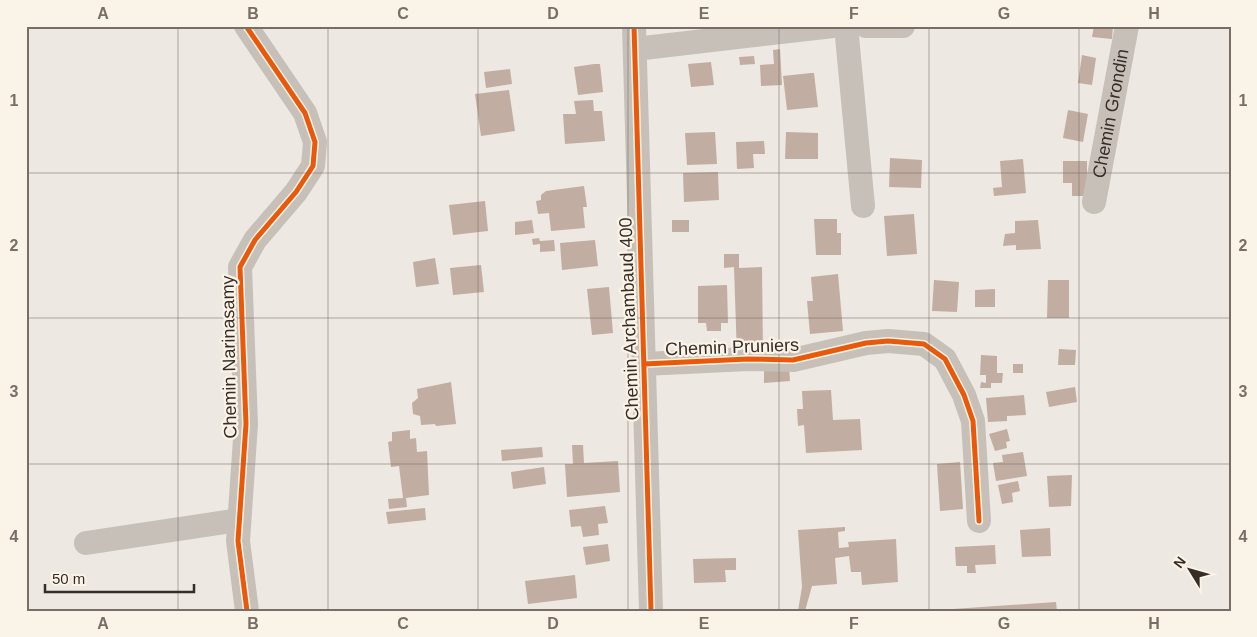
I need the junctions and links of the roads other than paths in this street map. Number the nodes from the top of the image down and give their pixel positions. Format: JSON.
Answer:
{"nodes":[{"id":1,"x":246,"y":26,"type":"edge"},
{"id":2,"x":834,"y":26,"type":"edge"},
{"id":3,"x":846,"y":26,"type":"edge"},
{"id":4,"x":866,"y":26,"type":"edge"},
{"id":5,"x":903,"y":26,"type":"edge"},
{"id":6,"x":1127,"y":26,"type":"edge"},
{"id":7,"x":634,"y":38,"type":"edge"},
{"id":8,"x":1094,"y":202,"type":"dead end"},
{"id":9,"x":863,"y":206,"type":"dead end"},
{"id":10,"x":644,"y":364,"type":"junction"},
{"id":11,"x":239,"y":520,"type":"junction"},
{"id":12,"x":979,"y":521,"type":"dead end"},
{"id":13,"x":86,"y":543,"type":"dead end"},
{"id":14,"x":247,"y":611,"type":"edge"},
{"id":15,"x":651,"y":611,"type":"edge"}],
"edges":[{"from":1,"to":11,"type":"street","name":"Chemin Narinasamy"},
{"from":2,"to":7,"type":"street"},
{"from":3,"to":9,"type":"street"},
{"from":4,"to":5,"type":"street"},
{"from":6,"to":8,"type":"street","name":"Chemin Grondin"},
{"from":7,"to":10,"type":"street","name":"Chemin Archambaud 400"},
{"from":10,"to":12,"type":"street","name":"Chemin Pruniers"},
{"from":10,"to":15,"type":"street","name":"Chemin Archambaud 400"},
{"from":11,"to":13,"type":"street"},
{"from":11,"to":14,"type":"street","name":"Chemin Narinasamy"}]}
